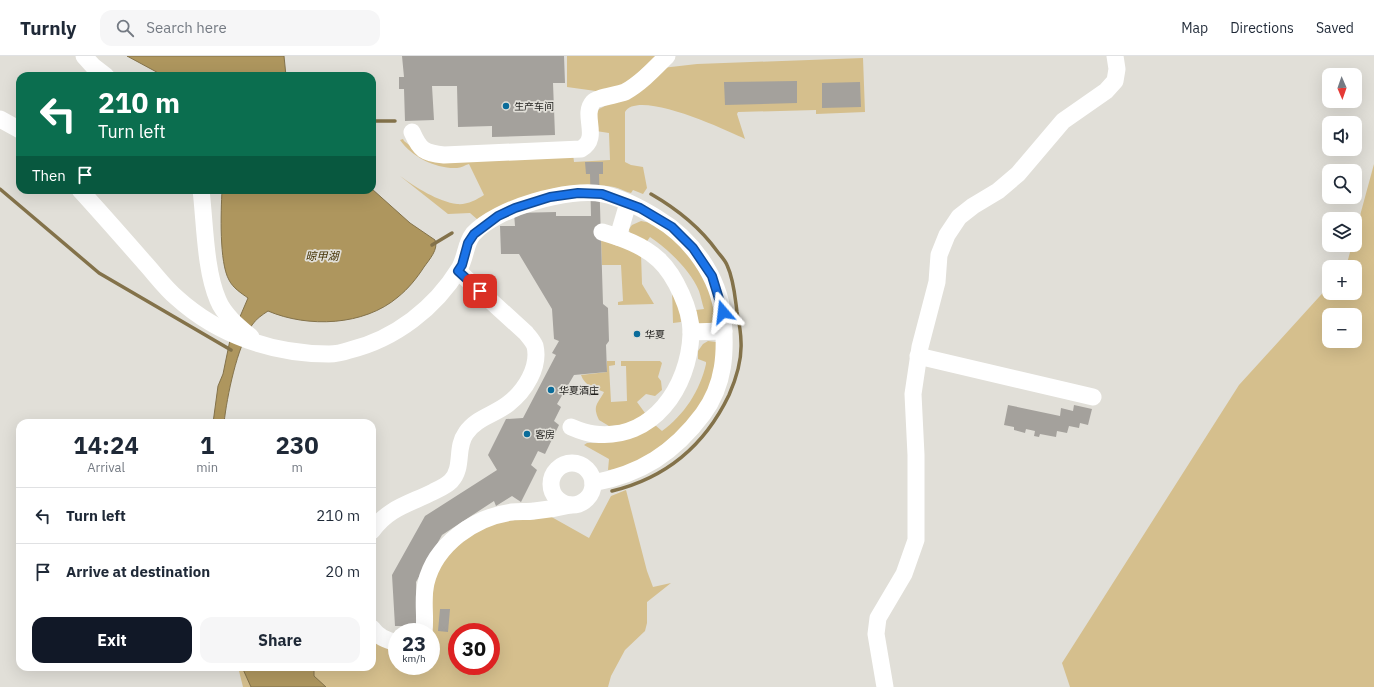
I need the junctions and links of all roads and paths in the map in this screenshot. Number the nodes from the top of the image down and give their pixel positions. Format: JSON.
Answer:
{"nodes":[{"id":1,"x":84,"y":56,"type":"edge"},
{"id":2,"x":667,"y":56,"type":"edge"},
{"id":3,"x":1115,"y":56,"type":"edge"},
{"id":4,"x":100,"y":72,"type":"edge"},
{"id":5,"x":0,"y":118,"type":"edge"},
{"id":6,"x":16,"y":128,"type":"edge"},
{"id":7,"x":412,"y":132,"type":"dead end"},
{"id":8,"x":84,"y":194,"type":"edge"},
{"id":9,"x":201,"y":194,"type":"edge"},
{"id":10,"x":628,"y":204,"type":"junction"},
{"id":11,"x":602,"y":232,"type":"dead end"},
{"id":12,"x":618,"y":237,"type":"junction"},
{"id":13,"x":458,"y":271,"type":"junction"},
{"id":14,"x":724,"y":331,"type":"junction"},
{"id":15,"x":691,"y":332,"type":"junction"},
{"id":16,"x":260,"y":345,"type":"junction"},
{"id":17,"x":918,"y":356,"type":"junction"},
{"id":18,"x":1093,"y":397,"type":"dead end"},
{"id":19,"x":571,"y":427,"type":"dead end"},
{"id":20,"x":593,"y":483,"type":"junction"},
{"id":21,"x":570,"y":505,"type":"junction"},
{"id":22,"x":376,"y":525,"type":"edge"},
{"id":23,"x":424,"y":623,"type":"edge"},
{"id":24,"x":376,"y":633,"type":"edge"},
{"id":25,"x":388,"y":641,"type":"edge"},
{"id":26,"x":885,"y":687,"type":"edge"}],
"edges":[{"from":1,"to":4,"type":"street"},
{"from":2,"to":7,"type":"street"},
{"from":3,"to":17,"type":"street"},
{"from":5,"to":6,"type":"street"},
{"from":8,"to":16,"type":"street"},
{"from":9,"to":16,"type":"street"},
{"from":10,"to":12,"type":"street"},
{"from":10,"to":13,"type":"street"},
{"from":10,"to":14,"type":"street"},
{"from":11,"to":12,"type":"street"},
{"from":12,"to":15,"type":"street"},
{"from":13,"to":16,"type":"street"},
{"from":13,"to":22,"type":"street"},
{"from":14,"to":15,"type":"street"},
{"from":14,"to":20,"type":"street"},
{"from":15,"to":19,"type":"street"},
{"from":17,"to":18,"type":"street"},
{"from":17,"to":26,"type":"street"},
{"from":20,"to":21,"type":"street"},
{"from":20,"to":21,"type":"street"},
{"from":21,"to":23,"type":"street"},
{"from":24,"to":25,"type":"street"}]}
